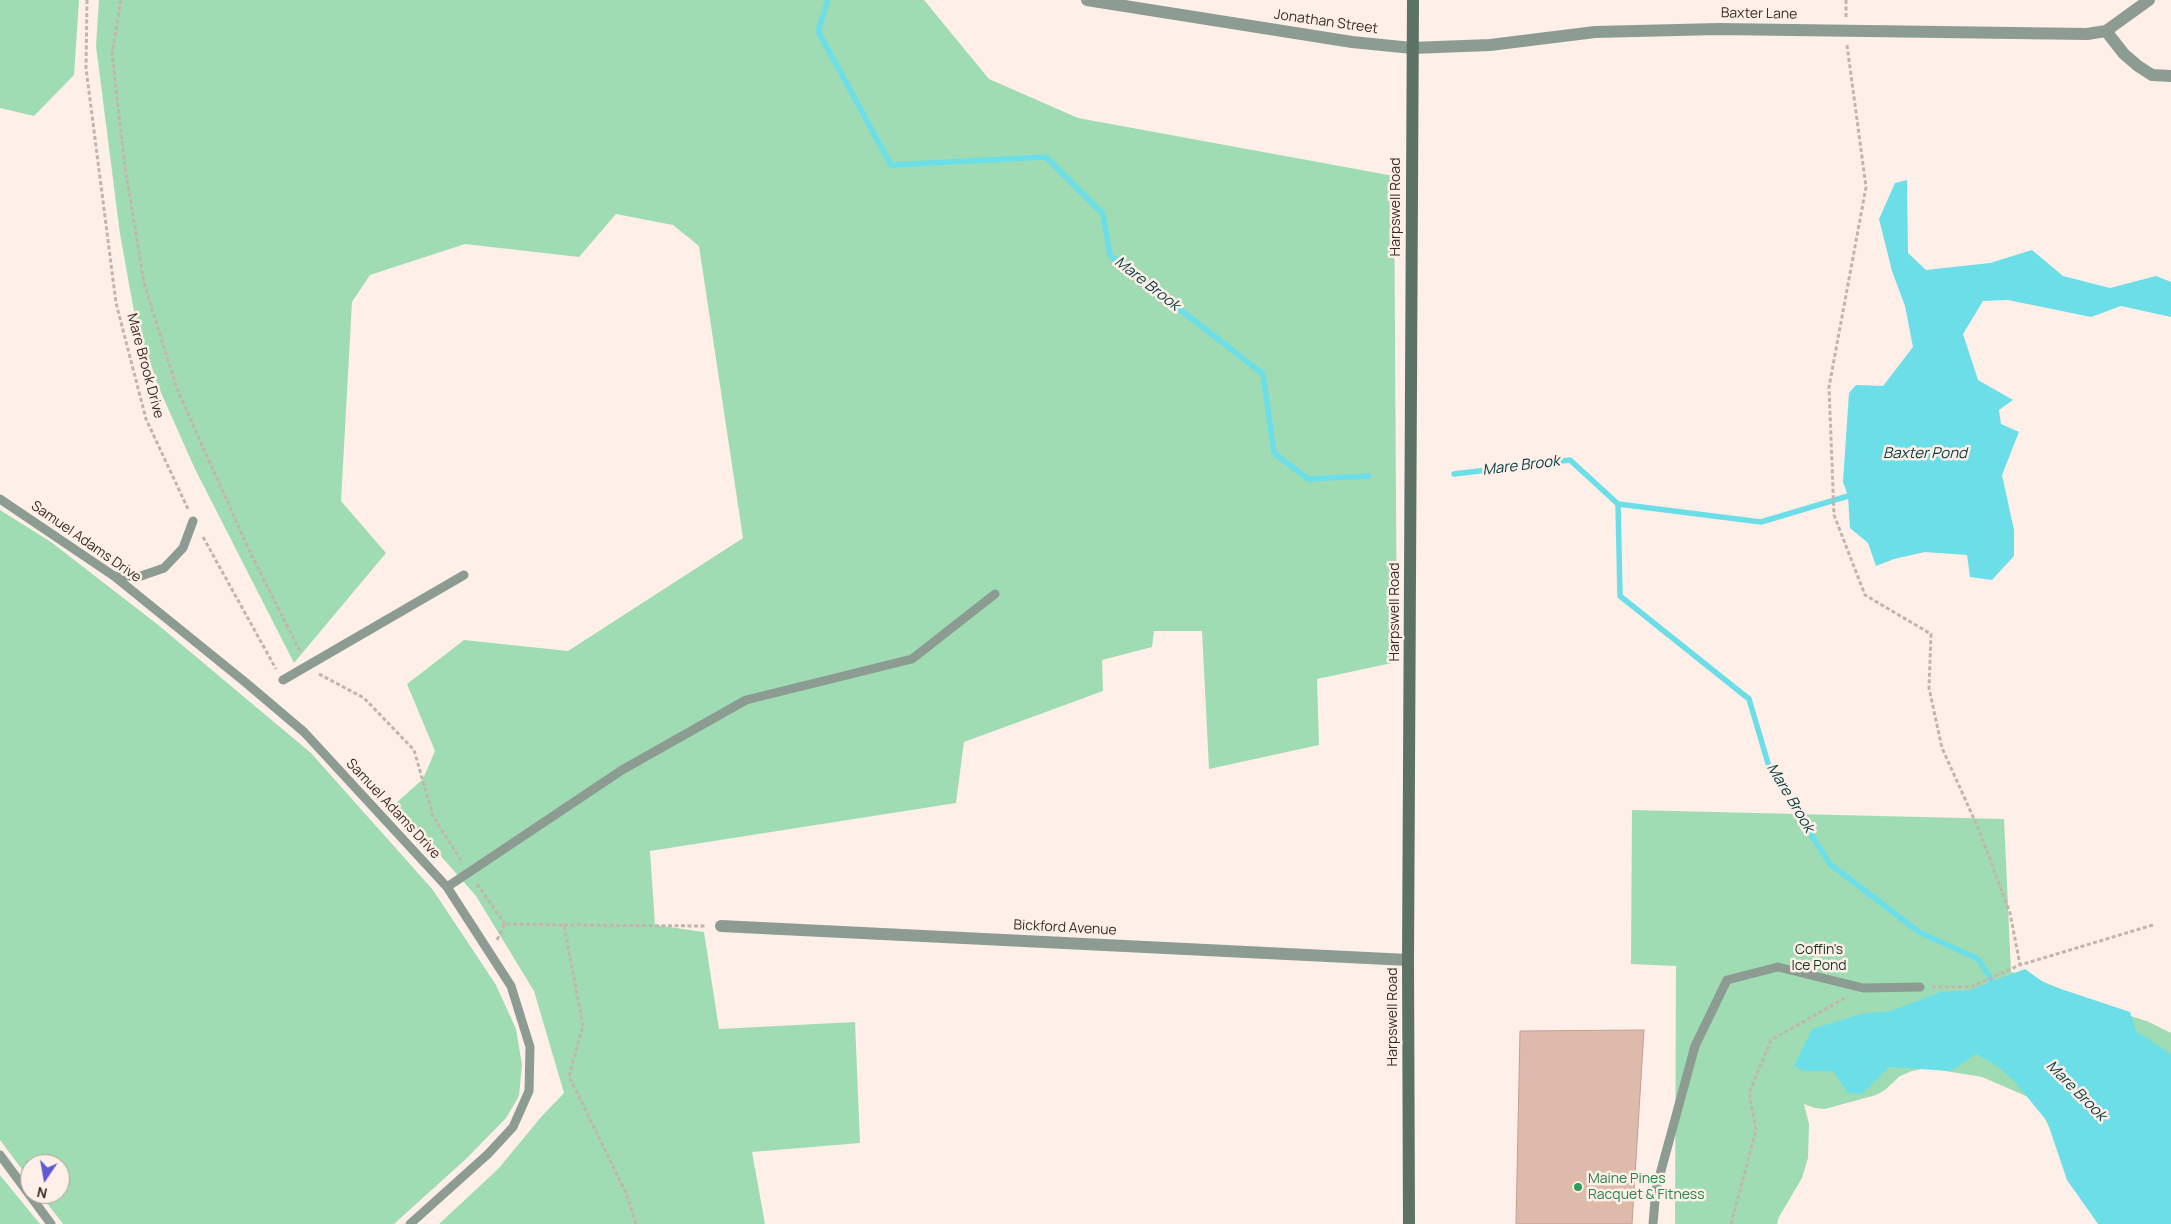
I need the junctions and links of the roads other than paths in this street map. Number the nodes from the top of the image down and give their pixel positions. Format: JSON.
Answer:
{"nodes":[{"id":1,"x":1087,"y":0,"type":"edge"},
{"id":2,"x":1412,"y":0,"type":"edge"},
{"id":3,"x":2148,"y":0,"type":"edge"},
{"id":4,"x":2106,"y":32,"type":"junction"},
{"id":5,"x":1412,"y":48,"type":"junction"},
{"id":6,"x":2171,"y":76,"type":"edge"},
{"id":7,"x":0,"y":499,"type":"edge"},
{"id":8,"x":194,"y":520,"type":"road end"},
{"id":9,"x":464,"y":575,"type":"dead end"},
{"id":10,"x":114,"y":576,"type":"junction"},
{"id":11,"x":995,"y":594,"type":"dead end"},
{"id":12,"x":282,"y":680,"type":"road end"},
{"id":13,"x":447,"y":887,"type":"junction"},
{"id":14,"x":721,"y":926,"type":"road end"},
{"id":15,"x":1408,"y":960,"type":"junction"},
{"id":16,"x":1920,"y":987,"type":"road end"},
{"id":17,"x":0,"y":1154,"type":"edge"},
{"id":18,"x":51,"y":1224,"type":"edge"},
{"id":19,"x":410,"y":1224,"type":"edge"},
{"id":20,"x":1409,"y":1224,"type":"edge"},
{"id":21,"x":1653,"y":1224,"type":"edge"}],
"edges":[{"from":1,"to":5,"type":"street","name":"Jonathan Street"},
{"from":2,"to":5,"type":"main road","name":"Harpswell Road"},
{"from":3,"to":4,"type":"street"},
{"from":4,"to":5,"type":"street","name":"Baxter Lane"},
{"from":4,"to":6,"type":"street"},
{"from":5,"to":15,"type":"main road","name":"Harpswell Road"},
{"from":7,"to":10,"type":"lane","name":"Samuel Adams Drive"},
{"from":8,"to":10,"type":"lane"},
{"from":9,"to":12,"type":"lane"},
{"from":10,"to":13,"type":"lane","name":"Samuel Adams Drive"},
{"from":11,"to":13,"type":"lane"},
{"from":13,"to":19,"type":"lane","name":"Samuel Adams Drive"},
{"from":14,"to":15,"type":"street","name":"Bickford Avenue"},
{"from":15,"to":20,"type":"main road","name":"Harpswell Road"},
{"from":16,"to":21,"type":"lane"},
{"from":17,"to":18,"type":"lane"}]}
